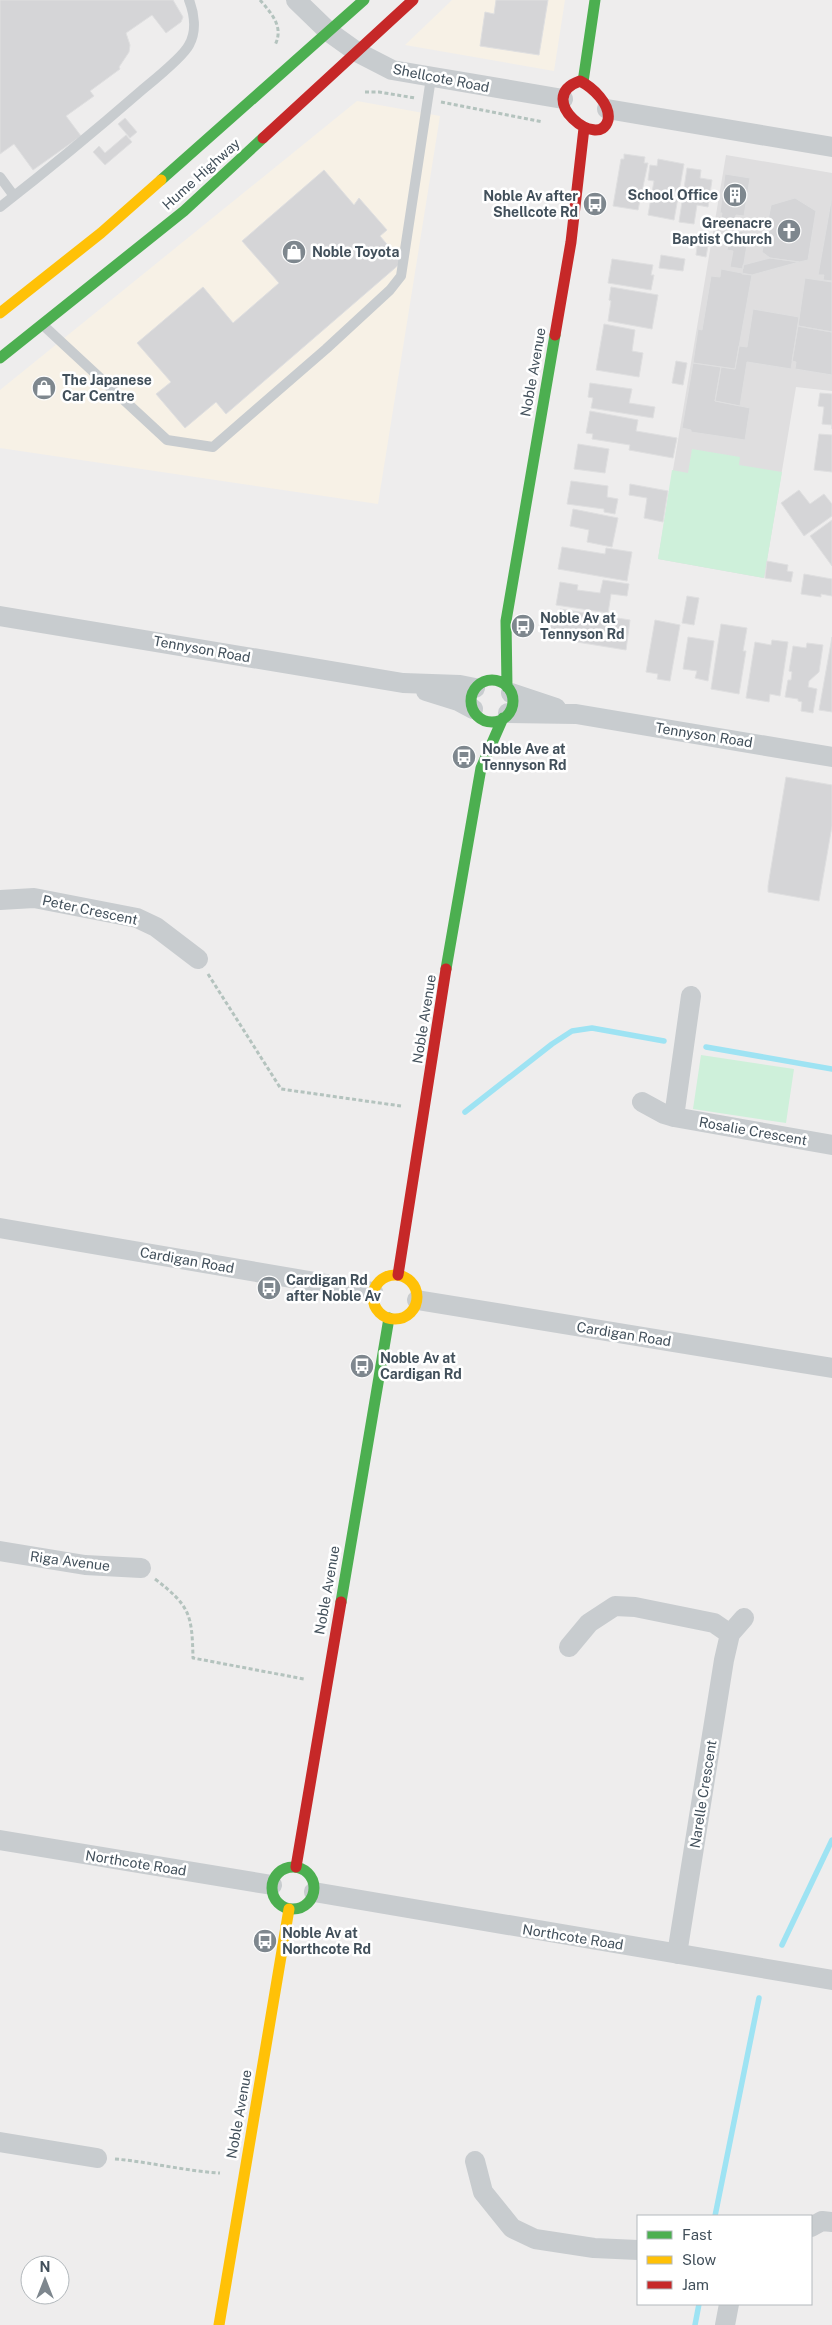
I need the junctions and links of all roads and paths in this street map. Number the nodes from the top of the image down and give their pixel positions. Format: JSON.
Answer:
{"nodes":[{"id":1,"x":189,"y":0,"type":"edge"},
{"id":2,"x":260,"y":0,"type":"edge"},
{"id":3,"x":296,"y":0,"type":"edge"},
{"id":4,"x":364,"y":0,"type":"edge"},
{"id":5,"x":413,"y":0,"type":"edge"},
{"id":6,"x":595,"y":0,"type":"edge"},
{"id":7,"x":329,"y":32,"type":"junction"},
{"id":8,"x":275,"y":45,"type":"dead end"},
{"id":9,"x":357,"y":52,"type":"junction"},
{"id":10,"x":431,"y":78,"type":"junction"},
{"id":11,"x":583,"y":82,"type":"junction"},
{"id":12,"x":365,"y":92,"type":"dead end"},
{"id":13,"x":563,"y":99,"type":"junction"},
{"id":14,"x":428,"y":100,"type":"junction"},
{"id":15,"x":607,"y":109,"type":"junction"},
{"id":16,"x":543,"y":122,"type":"dead end"},
{"id":17,"x":584,"y":128,"type":"junction"},
{"id":18,"x":832,"y":147,"type":"edge"},
{"id":19,"x":0,"y":177,"type":"edge"},
{"id":20,"x":14,"y":196,"type":"junction"},
{"id":21,"x":0,"y":207,"type":"edge"},
{"id":22,"x":0,"y":314,"type":"edge"},
{"id":23,"x":43,"y":325,"type":"junction"},
{"id":24,"x":0,"y":358,"type":"edge"},
{"id":25,"x":0,"y":616,"type":"edge"},
{"id":26,"x":506,"y":621,"type":"junction"},
{"id":27,"x":493,"y":652,"type":"dead end"},
{"id":28,"x":487,"y":668,"type":"dead end"},
{"id":29,"x":403,"y":683,"type":"junction"},
{"id":30,"x":478,"y":686,"type":"junction"},
{"id":31,"x":509,"y":690,"type":"junction"},
{"id":32,"x":475,"y":712,"type":"junction"},
{"id":33,"x":576,"y":714,"type":"junction"},
{"id":34,"x":506,"y":716,"type":"junction"},
{"id":35,"x":478,"y":730,"type":"dead end"},
{"id":36,"x":479,"y":745,"type":"dead end"},
{"id":37,"x":832,"y":757,"type":"edge"},
{"id":38,"x":481,"y":768,"type":"junction"},
{"id":39,"x":0,"y":900,"type":"edge"},
{"id":40,"x":198,"y":959,"type":"joint"},
{"id":41,"x":691,"y":996,"type":"dead end"},
{"id":42,"x":642,"y":1102,"type":"dead end"},
{"id":43,"x":401,"y":1106,"type":"dead end"},
{"id":44,"x":674,"y":1117,"type":"junction"},
{"id":45,"x":832,"y":1145,"type":"edge"},
{"id":46,"x":0,"y":1228,"type":"edge"},
{"id":47,"x":398,"y":1275,"type":"junction"},
{"id":48,"x":374,"y":1292,"type":"junction"},
{"id":49,"x":417,"y":1300,"type":"junction"},
{"id":50,"x":389,"y":1318,"type":"junction"},
{"id":51,"x":832,"y":1368,"type":"edge"},
{"id":52,"x":0,"y":1552,"type":"edge"},
{"id":53,"x":141,"y":1568,"type":"joint"},
{"id":54,"x":744,"y":1618,"type":"dead end"},
{"id":55,"x":730,"y":1634,"type":"junction"},
{"id":56,"x":569,"y":1647,"type":"dead end"},
{"id":57,"x":304,"y":1679,"type":"dead end"},
{"id":58,"x":0,"y":1840,"type":"edge"},
{"id":59,"x":296,"y":1867,"type":"junction"},
{"id":60,"x":272,"y":1884,"type":"junction"},
{"id":61,"x":314,"y":1892,"type":"junction"},
{"id":62,"x":288,"y":1909,"type":"junction"},
{"id":63,"x":677,"y":1954,"type":"junction"},
{"id":64,"x":832,"y":1980,"type":"edge"},
{"id":65,"x":0,"y":2142,"type":"edge"},
{"id":66,"x":97,"y":2158,"type":"joint"},
{"id":67,"x":475,"y":2161,"type":"dead end"},
{"id":68,"x":220,"y":2174,"type":"dead end"},
{"id":69,"x":832,"y":2222,"type":"edge"},
{"id":70,"x":812,"y":2226,"type":"edge"},
{"id":71,"x":637,"y":2250,"type":"edge"},
{"id":72,"x":729,"y":2305,"type":"edge"},
{"id":73,"x":219,"y":2325,"type":"edge"},
{"id":74,"x":725,"y":2325,"type":"edge"}],
"edges":[{"from":1,"to":20,"type":"lane"},
{"from":2,"to":8,"type":"path"},
{"from":3,"to":7,"type":"street","name":"Shellcote Road"},
{"from":4,"to":7,"type":"main road","name":"Hume Highway"},
{"from":5,"to":9,"type":"main road","name":"Hume Highway"},
{"from":6,"to":11,"type":"main road"},
{"from":7,"to":9,"type":"street","name":"Shellcote Road"},
{"from":7,"to":22,"type":"main road","name":"Hume Highway"},
{"from":9,"to":10,"type":"street","name":"Shellcote Road"},
{"from":9,"to":23,"type":"main road","name":"Hume Highway"},
{"from":10,"to":13,"type":"street","name":"Shellcote Road"},
{"from":10,"to":14,"type":"lane"},
{"from":11,"to":13,"type":"main road"},
{"from":11,"to":15,"type":"main road"},
{"from":12,"to":14,"type":"path"},
{"from":13,"to":17,"type":"main road"},
{"from":14,"to":16,"type":"path"},
{"from":14,"to":23,"type":"lane"},
{"from":15,"to":17,"type":"main road"},
{"from":15,"to":18,"type":"street"},
{"from":17,"to":26,"type":"main road","name":"Noble Avenue"},
{"from":19,"to":20,"type":"lane"},
{"from":20,"to":21,"type":"lane"},
{"from":23,"to":24,"type":"main road","name":"Hume Highway"},
{"from":25,"to":29,"type":"street","name":"Tennyson Road"},
{"from":26,"to":27,"type":"main road","name":"Noble Avenue"},
{"from":26,"to":31,"type":"main road","name":"Noble Avenue"},
{"from":28,"to":30,"type":"main road"},
{"from":29,"to":30,"type":"street","name":"Tennyson Road"},
{"from":29,"to":32,"type":"street","name":"Tennyson Road"},
{"from":30,"to":31,"type":"main road"},
{"from":30,"to":32,"type":"main road"},
{"from":31,"to":33,"type":"street","name":"Tennyson Road"},
{"from":31,"to":34,"type":"main road"},
{"from":32,"to":34,"type":"main road"},
{"from":32,"to":35,"type":"main road"},
{"from":33,"to":34,"type":"street","name":"Tennyson Road"},
{"from":33,"to":37,"type":"street","name":"Tennyson Road"},
{"from":34,"to":38,"type":"main road","name":"Noble Avenue"},
{"from":36,"to":38,"type":"main road","name":"Noble Avenue"},
{"from":38,"to":47,"type":"main road","name":"Noble Avenue"},
{"from":39,"to":40,"type":"street","name":"Peter Crescent"},
{"from":40,"to":43,"type":"path"},
{"from":41,"to":44,"type":"street"},
{"from":42,"to":44,"type":"street","name":"Rosalie Crescent"},
{"from":44,"to":45,"type":"street","name":"Rosalie Crescent"},
{"from":46,"to":48,"type":"street","name":"Cardigan Road"},
{"from":47,"to":48,"type":"main road"},
{"from":47,"to":49,"type":"main road"},
{"from":48,"to":50,"type":"main road"},
{"from":49,"to":50,"type":"main road"},
{"from":49,"to":51,"type":"street","name":"Cardigan Road"},
{"from":50,"to":59,"type":"main road","name":"Noble Avenue"},
{"from":52,"to":53,"type":"street","name":"Riga Avenue"},
{"from":53,"to":57,"type":"path"},
{"from":54,"to":55,"type":"street"},
{"from":55,"to":56,"type":"street"},
{"from":55,"to":63,"type":"street","name":"Narelle Crescent"},
{"from":58,"to":60,"type":"street","name":"Northcote Road"},
{"from":59,"to":60,"type":"main road"},
{"from":59,"to":61,"type":"main road"},
{"from":60,"to":62,"type":"main road"},
{"from":61,"to":62,"type":"main road"},
{"from":61,"to":63,"type":"street","name":"Northcote Road"},
{"from":62,"to":73,"type":"main road","name":"Noble Avenue"},
{"from":63,"to":64,"type":"street","name":"Northcote Road"},
{"from":65,"to":66,"type":"street"},
{"from":66,"to":68,"type":"path"},
{"from":67,"to":71,"type":"street"},
{"from":69,"to":70,"type":"street"},
{"from":72,"to":74,"type":"street"}]}
